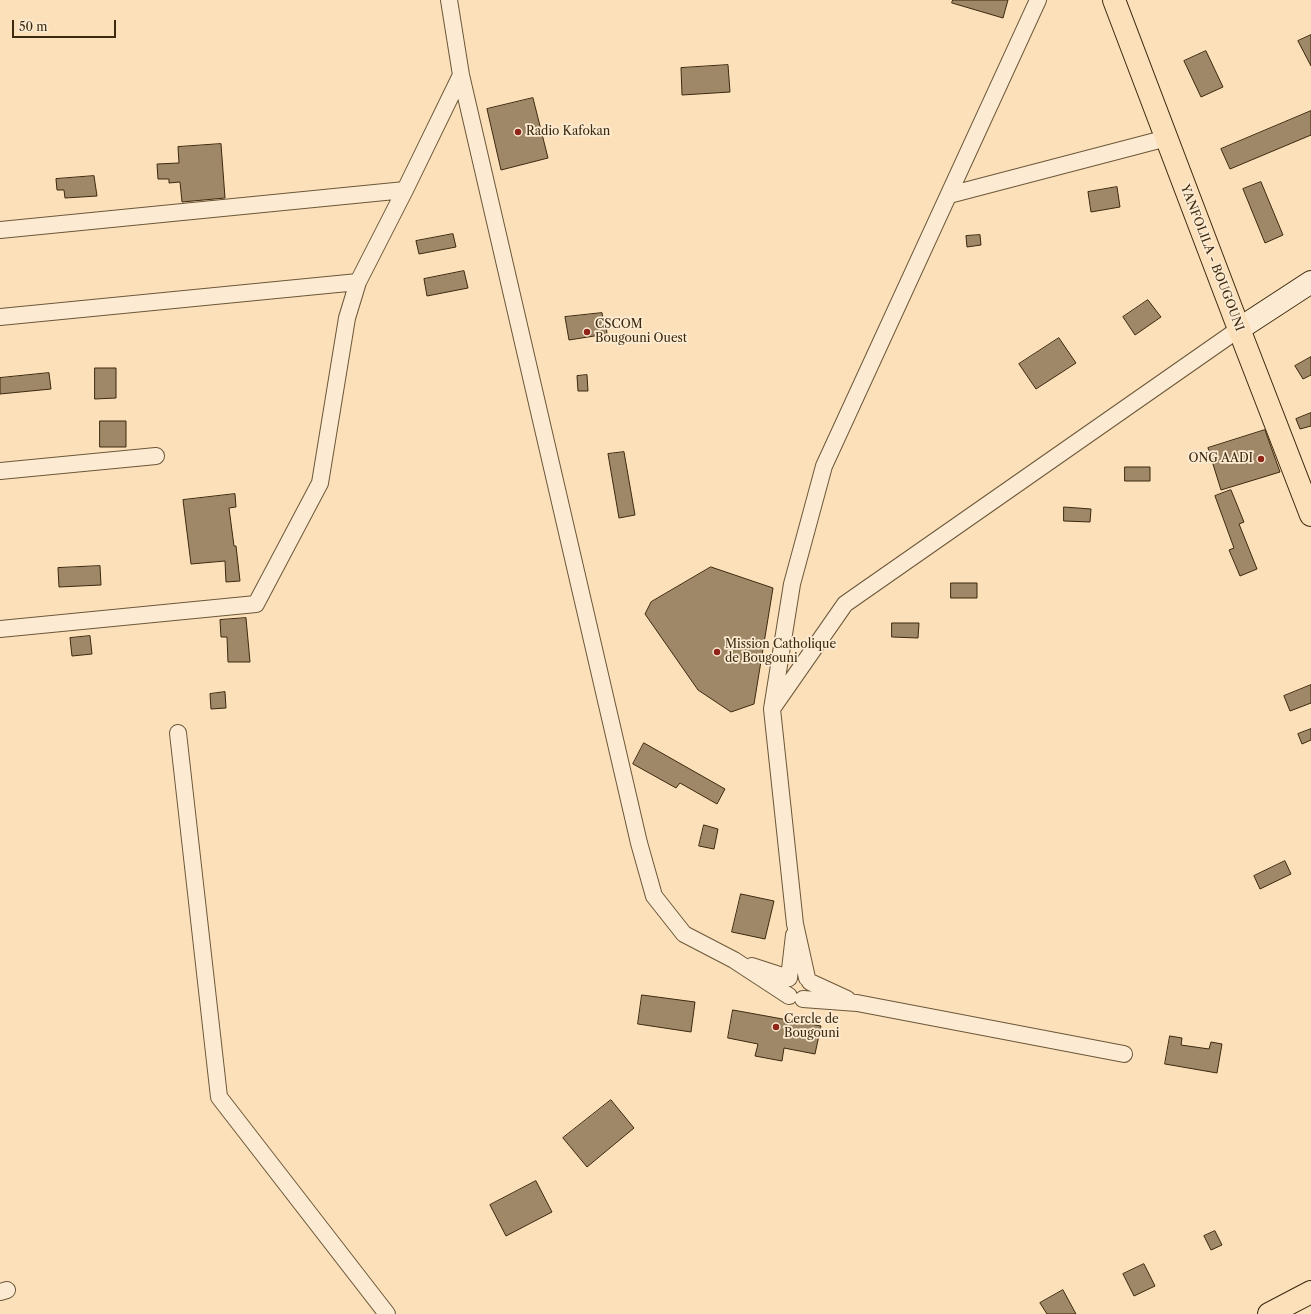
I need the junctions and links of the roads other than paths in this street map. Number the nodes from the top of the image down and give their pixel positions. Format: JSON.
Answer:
{"nodes":[{"id":1,"x":449,"y":0,"type":"edge"},
{"id":2,"x":1038,"y":0,"type":"edge"},
{"id":3,"x":1114,"y":0,"type":"edge"},
{"id":4,"x":461,"y":76,"type":"junction"},
{"id":5,"x":1167,"y":138,"type":"junction"},
{"id":6,"x":405,"y":190,"type":"junction"},
{"id":7,"x":948,"y":195,"type":"junction"},
{"id":8,"x":0,"y":230,"type":"edge"},
{"id":9,"x":358,"y":282,"type":"junction"},
{"id":10,"x":1311,"y":282,"type":"edge"},
{"id":11,"x":0,"y":317,"type":"edge"},
{"id":12,"x":1239,"y":329,"type":"junction"},
{"id":13,"x":156,"y":456,"type":"dead end"},
{"id":14,"x":0,"y":471,"type":"edge"},
{"id":15,"x":1311,"y":515,"type":"edge"},
{"id":16,"x":0,"y":629,"type":"edge"},
{"id":17,"x":772,"y":709,"type":"junction"},
{"id":18,"x":178,"y":733,"type":"dead end"},
{"id":19,"x":795,"y":924,"type":"junction"},
{"id":20,"x":734,"y":960,"type":"junction"},
{"id":21,"x":788,"y":978,"type":"junction"},
{"id":22,"x":809,"y":980,"type":"junction"},
{"id":23,"x":796,"y":998,"type":"junction"},
{"id":24,"x":857,"y":1003,"type":"junction"},
{"id":25,"x":1124,"y":1054,"type":"dead end"},
{"id":26,"x":1311,"y":1292,"type":"edge"},
{"id":27,"x":387,"y":1314,"type":"edge"},
{"id":28,"x":1269,"y":1314,"type":"edge"}],
"edges":[{"from":1,"to":4,"type":"street"},
{"from":2,"to":7,"type":"street"},
{"from":3,"to":5,"type":"main road","name":"YANFOLILA - BOUGOUNI"},
{"from":4,"to":6,"type":"street"},
{"from":4,"to":20,"type":"street"},
{"from":5,"to":7,"type":"street"},
{"from":5,"to":12,"type":"main road","name":"YANFOLILA - BOUGOUNI"},
{"from":6,"to":8,"type":"street"},
{"from":6,"to":9,"type":"street"},
{"from":7,"to":17,"type":"street"},
{"from":9,"to":11,"type":"street"},
{"from":9,"to":16,"type":"street"},
{"from":10,"to":12,"type":"street"},
{"from":12,"to":15,"type":"main road","name":"YANFOLILA - BOUGOUNI"},
{"from":12,"to":17,"type":"street"},
{"from":13,"to":14,"type":"street"},
{"from":17,"to":19,"type":"street"},
{"from":18,"to":27,"type":"street"},
{"from":19,"to":21,"type":"street"},
{"from":19,"to":22,"type":"street"},
{"from":20,"to":21,"type":"street"},
{"from":20,"to":23,"type":"street"},
{"from":21,"to":22,"type":"street"},
{"from":21,"to":23,"type":"street"},
{"from":22,"to":23,"type":"street"},
{"from":22,"to":24,"type":"street"},
{"from":23,"to":24,"type":"street"},
{"from":24,"to":25,"type":"street"},
{"from":26,"to":28,"type":"main road"}]}
